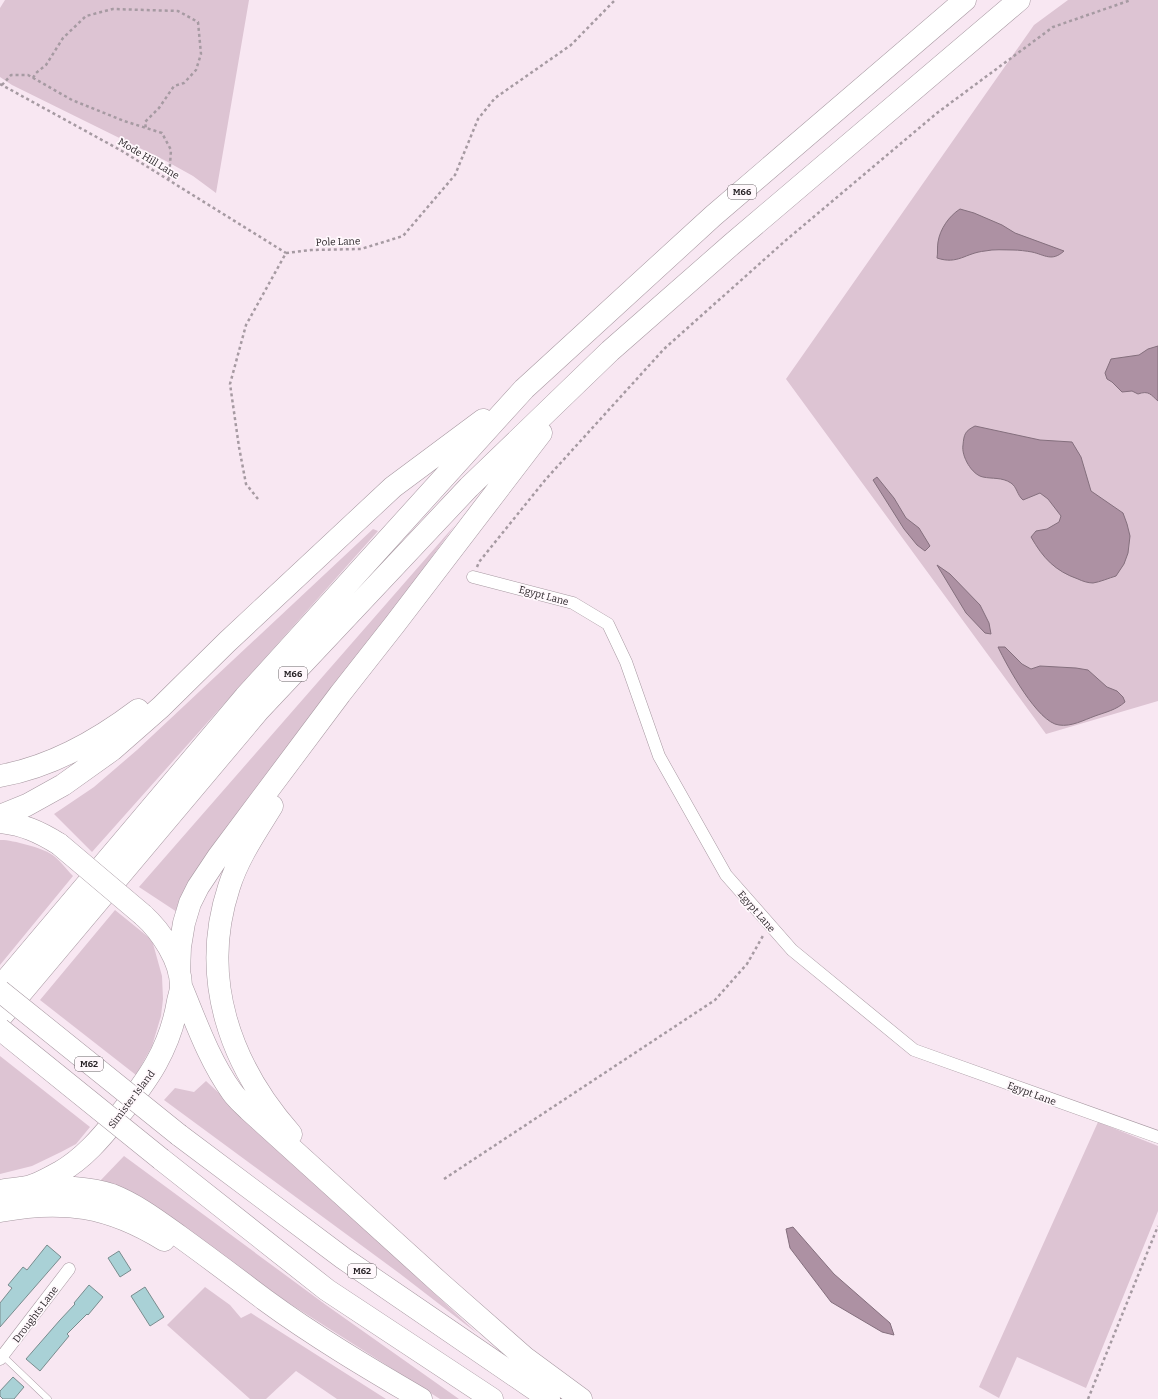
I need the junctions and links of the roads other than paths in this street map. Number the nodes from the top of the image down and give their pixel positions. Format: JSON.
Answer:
{"nodes":[{"id":1,"x":965,"y":0,"type":"edge"},
{"id":2,"x":1019,"y":0,"type":"edge"},
{"id":3,"x":610,"y":351,"type":"junction"},
{"id":4,"x":524,"y":389,"type":"junction"},
{"id":5,"x":473,"y":577,"type":"road end"},
{"id":6,"x":227,"y":642,"type":"junction"},
{"id":7,"x":340,"y":694,"type":"junction"},
{"id":8,"x":0,"y":776,"type":"edge"},
{"id":9,"x":0,"y":816,"type":"edge"},
{"id":10,"x":0,"y":822,"type":"edge"},
{"id":11,"x":180,"y":980,"type":"junction"},
{"id":12,"x":0,"y":987,"type":"edge"},
{"id":13,"x":0,"y":991,"type":"edge"},
{"id":14,"x":0,"y":1018,"type":"edge"},
{"id":15,"x":0,"y":1029,"type":"edge"},
{"id":16,"x":1158,"y":1137,"type":"edge"},
{"id":17,"x":28,"y":1187,"type":"junction"},
{"id":18,"x":0,"y":1190,"type":"edge"},
{"id":19,"x":351,"y":1202,"type":"junction"},
{"id":20,"x":0,"y":1211,"type":"edge"},
{"id":21,"x":69,"y":1269,"type":"dead end"},
{"id":22,"x":267,"y":1301,"type":"junction"},
{"id":23,"x":1,"y":1358,"type":"edge"},
{"id":24,"x":48,"y":1399,"type":"edge"},
{"id":25,"x":421,"y":1399,"type":"edge"},
{"id":26,"x":492,"y":1399,"type":"edge"},
{"id":27,"x":549,"y":1399,"type":"edge"},
{"id":28,"x":580,"y":1399,"type":"edge"}],
"edges":[{"from":1,"to":4,"type":"highway","number":"M66"},
{"from":2,"to":3,"type":"highway","number":"M66"},
{"from":3,"to":7,"type":"highway"},
{"from":3,"to":14,"type":"highway","number":"M66"},
{"from":4,"to":6,"type":"highway","number":"M66"},
{"from":4,"to":12,"type":"highway","number":"M66"},
{"from":5,"to":16,"type":"street","name":"Egypt Lane"},
{"from":6,"to":8,"type":"highway"},
{"from":6,"to":9,"type":"highway"},
{"from":7,"to":11,"type":"highway","name":"Simister Island"},
{"from":7,"to":19,"type":"highway"},
{"from":10,"to":11,"type":"highway","bridge":true},
{"from":11,"to":17,"type":"highway","name":"Simister Island"},
{"from":11,"to":19,"type":"highway"},
{"from":13,"to":27,"type":"highway","number":"M62","bridge":true},
{"from":15,"to":26,"type":"highway","number":"M62","bridge":true},
{"from":17,"to":18,"type":"highway","name":"Simister Island"},
{"from":17,"to":22,"type":"highway"},
{"from":19,"to":28,"type":"highway"},
{"from":20,"to":22,"type":"highway"},
{"from":21,"to":23,"type":"street","name":"Droughts Lane"},
{"from":22,"to":25,"type":"highway"},
{"from":23,"to":24,"type":"lane"}]}
